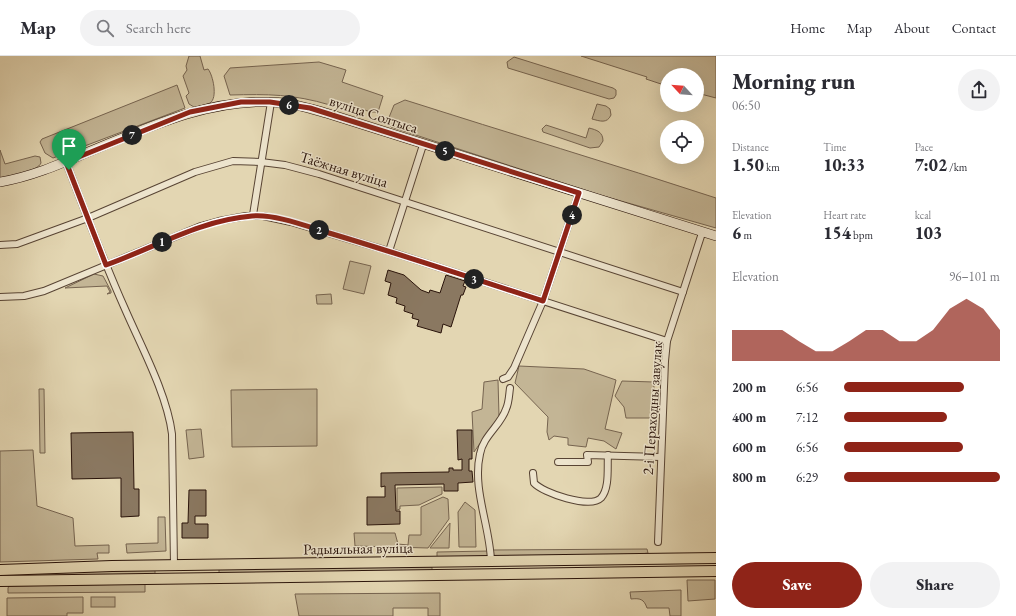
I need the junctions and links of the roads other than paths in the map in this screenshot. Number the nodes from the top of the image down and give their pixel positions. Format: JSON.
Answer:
{"nodes":[{"id":1,"x":270,"y":102,"type":"junction"},
{"id":2,"x":423,"y":145,"type":"junction"},
{"id":3,"x":66,"y":162,"type":"junction"},
{"id":4,"x":261,"y":162,"type":"junction"},
{"id":5,"x":0,"y":182,"type":"edge"},
{"id":6,"x":579,"y":193,"type":"junction"},
{"id":7,"x":405,"y":202,"type":"junction"},
{"id":8,"x":254,"y":215,"type":"junction"},
{"id":9,"x":88,"y":218,"type":"junction"},
{"id":10,"x":702,"y":233,"type":"junction"},
{"id":11,"x":716,"y":236,"type":"edge"},
{"id":12,"x":0,"y":245,"type":"edge"},
{"id":13,"x":389,"y":251,"type":"junction"},
{"id":14,"x":560,"y":252,"type":"junction"},
{"id":15,"x":106,"y":265,"type":"junction"},
{"id":16,"x":683,"y":292,"type":"junction"},
{"id":17,"x":0,"y":296,"type":"edge"},
{"id":18,"x":543,"y":301,"type":"junction"},
{"id":19,"x":667,"y":341,"type":"junction"},
{"id":20,"x":503,"y":379,"type":"dead end"},
{"id":21,"x":510,"y":388,"type":"dead end"},
{"id":22,"x":608,"y":455,"type":"junction"},
{"id":23,"x":661,"y":457,"type":"junction"},
{"id":24,"x":558,"y":462,"type":"dead end"},
{"id":25,"x":533,"y":473,"type":"dead end"},
{"id":26,"x":658,"y":542,"type":"dead end"},
{"id":27,"x":716,"y":558,"type":"edge"},
{"id":28,"x":569,"y":560,"type":"junction"},
{"id":29,"x":491,"y":561,"type":"junction"},
{"id":30,"x":174,"y":565,"type":"junction"},
{"id":31,"x":0,"y":570,"type":"edge"},
{"id":32,"x":716,"y":571,"type":"edge"},
{"id":33,"x":570,"y":573,"type":"junction"},
{"id":34,"x":0,"y":582,"type":"edge"}],
"edges":[{"from":1,"to":2,"type":"main road","name":"вуліца Солтыса"},
{"from":1,"to":3,"type":"main road","name":"вуліца Солтыса"},
{"from":1,"to":4,"type":"street"},
{"from":2,"to":6,"type":"main road","name":"вуліца Солтыса"},
{"from":2,"to":7,"type":"street"},
{"from":3,"to":5,"type":"main road","name":"вуліца Солтыса"},
{"from":3,"to":9,"type":"street"},
{"from":4,"to":7,"type":"street","name":"Таёжная вуліца"},
{"from":4,"to":8,"type":"street"},
{"from":4,"to":9,"type":"street","name":"Таёжная вуліца"},
{"from":6,"to":10,"type":"main road","name":"вуліца Солтыса"},
{"from":6,"to":14,"type":"street"},
{"from":7,"to":13,"type":"street"},
{"from":7,"to":14,"type":"street","name":"Таёжная вуліца"},
{"from":8,"to":13,"type":"street"},
{"from":8,"to":15,"type":"street"},
{"from":9,"to":12,"type":"street","name":"Таёжная вуліца"},
{"from":9,"to":15,"type":"street"},
{"from":10,"to":11,"type":"main road","name":"вуліца Солтыса"},
{"from":10,"to":16,"type":"street","name":"2-і Пераходны завулак"},
{"from":13,"to":18,"type":"street"},
{"from":14,"to":16,"type":"street","name":"Таёжная вуліца"},
{"from":14,"to":18,"type":"street"},
{"from":15,"to":17,"type":"street"},
{"from":15,"to":30,"type":"street"},
{"from":16,"to":19,"type":"street","name":"2-і Пераходны завулак"},
{"from":18,"to":19,"type":"street"},
{"from":18,"to":20,"type":"street"},
{"from":19,"to":23,"type":"street","name":"2-і Пераходны завулак"},
{"from":21,"to":29,"type":"street"},
{"from":22,"to":23,"type":"street"},
{"from":22,"to":24,"type":"street"},
{"from":22,"to":25,"type":"street"},
{"from":23,"to":26,"type":"street","name":"2-і Пераходны завулак"},
{"from":27,"to":28,"type":"main road","name":"Радыяльная вуліца"},
{"from":28,"to":29,"type":"main road","name":"Радыяльная вуліца"},
{"from":28,"to":33,"type":"main road"},
{"from":29,"to":30,"type":"main road","name":"Радыяльная вуліца"},
{"from":30,"to":31,"type":"main road","name":"Радыяльная вуліца"},
{"from":32,"to":33,"type":"main road","name":"Радыяльная вуліца"},
{"from":33,"to":34,"type":"main road","name":"Радыяльная вуліца"}]}
